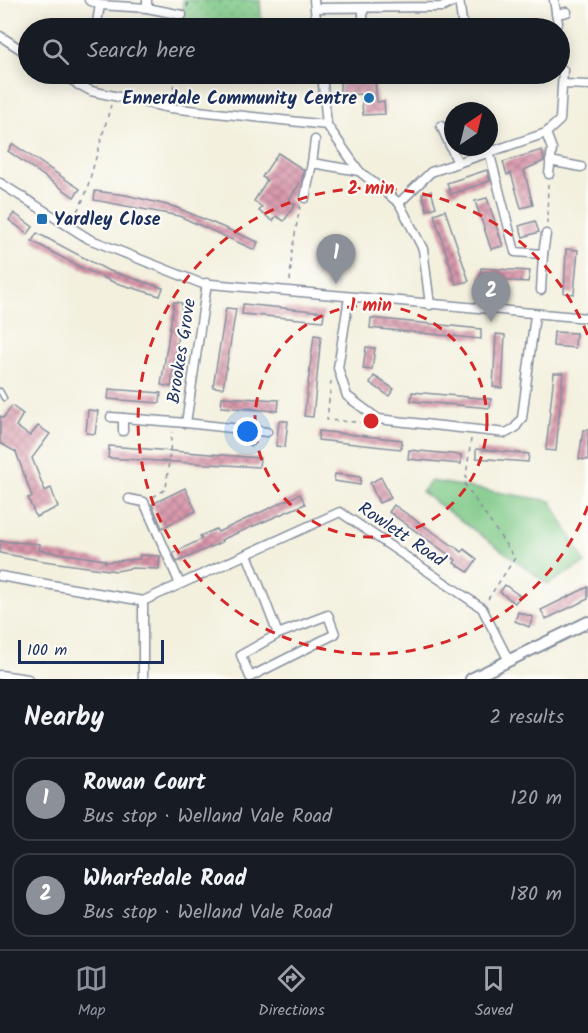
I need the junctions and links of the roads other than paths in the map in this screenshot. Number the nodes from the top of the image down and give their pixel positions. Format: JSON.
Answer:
{"nodes":[{"id":1,"x":89,"y":0,"type":"edge"},
{"id":2,"x":458,"y":0,"type":"edge"},
{"id":3,"x":554,"y":0,"type":"edge"},
{"id":4,"x":147,"y":4,"type":"edge"},
{"id":5,"x":315,"y":4,"type":"edge"},
{"id":6,"x":406,"y":4,"type":"edge"},
{"id":7,"x":100,"y":5,"type":"junction"},
{"id":8,"x":363,"y":8,"type":"junction"},
{"id":9,"x":567,"y":12,"type":"dead end"},
{"id":10,"x":182,"y":15,"type":"dead end"},
{"id":11,"x":98,"y":18,"type":"edge"},
{"id":12,"x":363,"y":18,"type":"edge"},
{"id":13,"x":461,"y":18,"type":"edge"},
{"id":14,"x":0,"y":36,"type":"edge"},
{"id":15,"x":18,"y":48,"type":"edge"},
{"id":16,"x":323,"y":84,"type":"edge"},
{"id":17,"x":563,"y":84,"type":"joint"},
{"id":18,"x":78,"y":85,"type":"edge"},
{"id":19,"x":588,"y":85,"type":"edge"},
{"id":20,"x":327,"y":125,"type":"junction"},
{"id":21,"x":441,"y":126,"type":"dead end"},
{"id":22,"x":546,"y":133,"type":"junction"},
{"id":23,"x":315,"y":140,"type":"dead end"},
{"id":24,"x":498,"y":148,"type":"edge"},
{"id":25,"x":476,"y":156,"type":"edge"},
{"id":26,"x":490,"y":156,"type":"edge"},
{"id":27,"x":550,"y":161,"type":"junction"},
{"id":28,"x":458,"y":163,"type":"junction"},
{"id":29,"x":312,"y":164,"type":"junction"},
{"id":30,"x":581,"y":167,"type":"dead end"},
{"id":31,"x":359,"y":171,"type":"junction"},
{"id":32,"x":549,"y":174,"type":"road end"},
{"id":33,"x":0,"y":183,"type":"edge"},
{"id":34,"x":305,"y":198,"type":"road end"},
{"id":35,"x":399,"y":203,"type":"junction"},
{"id":36,"x":546,"y":234,"type":"road end"},
{"id":37,"x":543,"y":254,"type":"junction"},
{"id":38,"x":207,"y":284,"type":"junction"},
{"id":39,"x":541,"y":290,"type":"dead end"},
{"id":40,"x":349,"y":297,"type":"junction"},
{"id":41,"x":430,"y":305,"type":"junction"},
{"id":42,"x":535,"y":315,"type":"junction"},
{"id":43,"x":588,"y":318,"type":"edge"},
{"id":44,"x":0,"y":391,"type":"edge"},
{"id":45,"x":4,"y":398,"type":"dead end"},
{"id":46,"x":111,"y":417,"type":"dead end"},
{"id":47,"x":123,"y":418,"type":"junction"},
{"id":48,"x":186,"y":423,"type":"junction"},
{"id":49,"x":253,"y":430,"type":"junction"},
{"id":50,"x":123,"y":431,"type":"dead end"},
{"id":51,"x":267,"y":432,"type":"dead end"},
{"id":52,"x":251,"y":441,"type":"dead end"},
{"id":53,"x":129,"y":499,"type":"dead end"},
{"id":54,"x":247,"y":554,"type":"junction"},
{"id":55,"x":0,"y":576,"type":"edge"},
{"id":56,"x":180,"y":584,"type":"junction"},
{"id":57,"x":143,"y":601,"type":"junction"},
{"id":58,"x":588,"y":622,"type":"edge"},
{"id":59,"x":278,"y":633,"type":"junction"},
{"id":60,"x":509,"y":661,"type":"junction"},
{"id":61,"x":0,"y":675,"type":"edge"},
{"id":62,"x":28,"y":679,"type":"edge"},
{"id":63,"x":142,"y":679,"type":"edge"},
{"id":64,"x":471,"y":679,"type":"edge"}],
"edges":[{"from":1,"to":7,"type":"street"},
{"from":2,"to":6,"type":"street"},
{"from":2,"to":13,"type":"street"},
{"from":3,"to":9,"type":"street"},
{"from":4,"to":7,"type":"street"},
{"from":4,"to":10,"type":"street"},
{"from":5,"to":8,"type":"street"},
{"from":6,"to":8,"type":"street"},
{"from":7,"to":11,"type":"street"},
{"from":8,"to":12,"type":"street"},
{"from":14,"to":15,"type":"street"},
{"from":16,"to":20,"type":"street"},
{"from":17,"to":19,"type":"street"},
{"from":17,"to":22,"type":"street"},
{"from":18,"to":20,"type":"street"},
{"from":20,"to":31,"type":"street"},
{"from":21,"to":28,"type":"street"},
{"from":22,"to":24,"type":"street"},
{"from":22,"to":27,"type":"street"},
{"from":23,"to":29,"type":"street"},
{"from":25,"to":28,"type":"street"},
{"from":26,"to":37,"type":"street"},
{"from":27,"to":30,"type":"street"},
{"from":27,"to":32,"type":"street"},
{"from":28,"to":35,"type":"street"},
{"from":29,"to":31,"type":"street"},
{"from":29,"to":34,"type":"street"},
{"from":31,"to":35,"type":"street"},
{"from":33,"to":38,"type":"street"},
{"from":35,"to":41,"type":"street"},
{"from":36,"to":37,"type":"street"},
{"from":37,"to":39,"type":"street"},
{"from":38,"to":40,"type":"street"},
{"from":38,"to":48,"type":"street","name":"Brookes Grove"},
{"from":40,"to":41,"type":"street"},
{"from":40,"to":42,"type":"street"},
{"from":41,"to":42,"type":"street"},
{"from":42,"to":43,"type":"street"},
{"from":44,"to":45,"type":"lane"},
{"from":46,"to":47,"type":"street","name":"Brookes Grove"},
{"from":47,"to":48,"type":"street","name":"Brookes Grove"},
{"from":47,"to":50,"type":"street"},
{"from":48,"to":49,"type":"street","name":"Brookes Grove"},
{"from":49,"to":51,"type":"street","name":"Brookes Grove"},
{"from":49,"to":52,"type":"street"},
{"from":53,"to":56,"type":"street"},
{"from":54,"to":56,"type":"street","name":"Rowlett Road"},
{"from":54,"to":59,"type":"street"},
{"from":54,"to":60,"type":"street","name":"Rowlett Road"},
{"from":55,"to":57,"type":"street"},
{"from":56,"to":57,"type":"street","name":"Rowlett Road"},
{"from":57,"to":63,"type":"street"},
{"from":58,"to":60,"type":"street"},
{"from":59,"to":59,"type":"street"},
{"from":60,"to":64,"type":"street"},
{"from":61,"to":62,"type":"street"}]}
